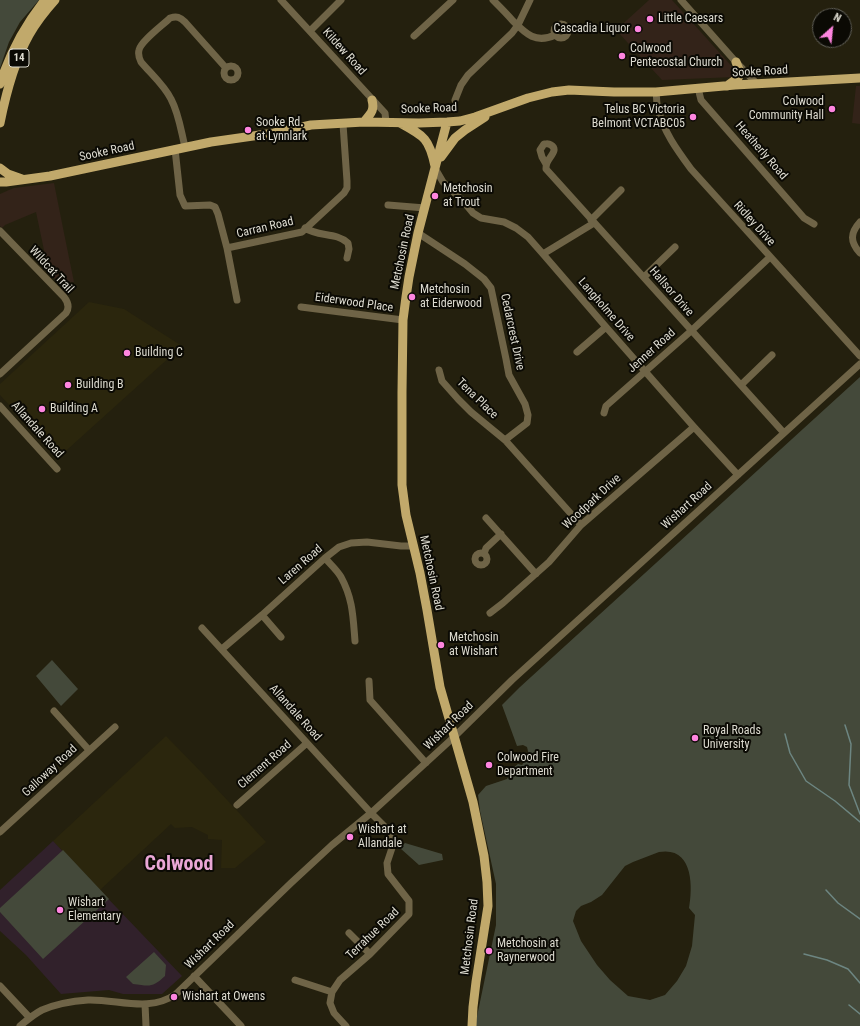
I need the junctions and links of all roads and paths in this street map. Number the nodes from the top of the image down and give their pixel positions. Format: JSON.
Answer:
{"nodes":[{"id":1,"x":45,"y":0,"type":"edge"},
{"id":2,"x":55,"y":0,"type":"edge"},
{"id":3,"x":281,"y":0,"type":"edge"},
{"id":4,"x":341,"y":0,"type":"edge"},
{"id":5,"x":453,"y":0,"type":"edge"},
{"id":6,"x":493,"y":0,"type":"edge"},
{"id":7,"x":530,"y":0,"type":"edge"},
{"id":8,"x":680,"y":0,"type":"edge"},
{"id":9,"x":518,"y":25,"type":"junction"},
{"id":10,"x":310,"y":31,"type":"junction"},
{"id":11,"x":555,"y":35,"type":"dead end"},
{"id":12,"x":414,"y":36,"type":"dead end"},
{"id":13,"x":736,"y":62,"type":"junction"},
{"id":14,"x":226,"y":68,"type":"dead end"},
{"id":15,"x":860,"y":78,"type":"edge"},
{"id":16,"x":0,"y":84,"type":"edge"},
{"id":17,"x":757,"y":84,"type":"junction"},
{"id":18,"x":727,"y":86,"type":"junction"},
{"id":19,"x":698,"y":88,"type":"junction"},
{"id":20,"x":656,"y":92,"type":"junction"},
{"id":21,"x":372,"y":100,"type":"junction"},
{"id":22,"x":455,"y":100,"type":"dead end"},
{"id":23,"x":499,"y":108,"type":"junction"},
{"id":24,"x":364,"y":122,"type":"junction"},
{"id":25,"x":386,"y":122,"type":"junction"},
{"id":26,"x":398,"y":122,"type":"junction"},
{"id":27,"x":447,"y":122,"type":"junction"},
{"id":28,"x":0,"y":124,"type":"edge"},
{"id":29,"x":343,"y":124,"type":"junction"},
{"id":30,"x":185,"y":147,"type":"junction"},
{"id":31,"x":175,"y":150,"type":"junction"},
{"id":32,"x":546,"y":164,"type":"dead end"},
{"id":33,"x":437,"y":166,"type":"junction"},
{"id":34,"x":0,"y":168,"type":"edge"},
{"id":35,"x":24,"y":180,"type":"junction"},
{"id":36,"x":443,"y":182,"type":"junction"},
{"id":37,"x":2,"y":184,"type":"edge"},
{"id":38,"x":432,"y":185,"type":"junction"},
{"id":39,"x":621,"y":190,"type":"dead end"},
{"id":40,"x":388,"y":205,"type":"dead end"},
{"id":41,"x":425,"y":208,"type":"junction"},
{"id":42,"x":592,"y":221,"type":"junction"},
{"id":43,"x":860,"y":222,"type":"edge"},
{"id":44,"x":814,"y":224,"type":"dead end"},
{"id":45,"x":305,"y":228,"type":"junction"},
{"id":46,"x":0,"y":231,"type":"edge"},
{"id":47,"x":418,"y":232,"type":"junction"},
{"id":48,"x":675,"y":247,"type":"dead end"},
{"id":49,"x":227,"y":248,"type":"junction"},
{"id":50,"x":860,"y":253,"type":"edge"},
{"id":51,"x":543,"y":254,"type":"junction"},
{"id":52,"x":770,"y":257,"type":"junction"},
{"id":53,"x":347,"y":258,"type":"dead end"},
{"id":54,"x":644,"y":277,"type":"junction"},
{"id":55,"x":237,"y":300,"type":"dead end"},
{"id":56,"x":301,"y":307,"type":"dead end"},
{"id":57,"x":403,"y":320,"type":"junction"},
{"id":58,"x":606,"y":328,"type":"junction"},
{"id":59,"x":691,"y":331,"type":"junction"},
{"id":60,"x":577,"y":352,"type":"dead end"},
{"id":61,"x":772,"y":355,"type":"dead end"},
{"id":62,"x":860,"y":356,"type":"edge"},
{"id":63,"x":860,"y":364,"type":"edge"},
{"id":64,"x":439,"y":370,"type":"dead end"},
{"id":65,"x":645,"y":372,"type":"junction"},
{"id":66,"x":0,"y":374,"type":"edge"},
{"id":67,"x":740,"y":385,"type":"junction"},
{"id":68,"x":0,"y":406,"type":"edge"},
{"id":69,"x":604,"y":413,"type":"dead end"},
{"id":70,"x":694,"y":426,"type":"junction"},
{"id":71,"x":784,"y":434,"type":"junction"},
{"id":72,"x":505,"y":440,"type":"junction"},
{"id":73,"x":57,"y":468,"type":"dead end"},
{"id":74,"x":738,"y":475,"type":"junction"},
{"id":75,"x":486,"y":518,"type":"dead end"},
{"id":76,"x":581,"y":525,"type":"junction"},
{"id":77,"x":501,"y":534,"type":"junction"},
{"id":78,"x":414,"y":546,"type":"junction"},
{"id":79,"x":484,"y":554,"type":"dead end"},
{"id":80,"x":325,"y":558,"type":"junction"},
{"id":81,"x":536,"y":574,"type":"junction"},
{"id":82,"x":490,"y":613,"type":"dead end"},
{"id":83,"x":262,"y":615,"type":"junction"},
{"id":84,"x":202,"y":628,"type":"dead end"},
{"id":85,"x":281,"y":637,"type":"dead end"},
{"id":86,"x":355,"y":641,"type":"dead end"},
{"id":87,"x":222,"y":649,"type":"junction"},
{"id":88,"x":369,"y":681,"type":"dead end"},
{"id":89,"x":54,"y":711,"type":"dead end"},
{"id":90,"x":114,"y":726,"type":"dead end"},
{"id":91,"x":454,"y":737,"type":"junction"},
{"id":92,"x":307,"y":742,"type":"junction"},
{"id":93,"x":89,"y":750,"type":"junction"},
{"id":94,"x":426,"y":763,"type":"junction"},
{"id":95,"x":237,"y":805,"type":"dead end"},
{"id":96,"x":371,"y":813,"type":"junction"},
{"id":97,"x":0,"y":832,"type":"edge"},
{"id":98,"x":349,"y":934,"type":"dead end"},
{"id":99,"x":370,"y":954,"type":"junction"},
{"id":100,"x":194,"y":976,"type":"junction"},
{"id":101,"x":295,"y":980,"type":"dead end"},
{"id":102,"x":0,"y":986,"type":"edge"},
{"id":103,"x":332,"y":992,"type":"junction"},
{"id":104,"x":145,"y":1004,"type":"junction"},
{"id":105,"x":30,"y":1018,"type":"junction"},
{"id":106,"x":20,"y":1026,"type":"edge"},
{"id":107,"x":145,"y":1026,"type":"edge"},
{"id":108,"x":241,"y":1026,"type":"edge"},
{"id":109,"x":346,"y":1026,"type":"edge"},
{"id":110,"x":472,"y":1026,"type":"edge"}],
"edges":[{"from":1,"to":16,"type":"main road","number":"14"},
{"from":2,"to":28,"type":"main road","number":"14"},
{"from":3,"to":10,"type":"street","name":"Kildew Road"},
{"from":4,"to":10,"type":"street"},
{"from":5,"to":12,"type":"street"},
{"from":6,"to":9,"type":"street"},
{"from":7,"to":9,"type":"street"},
{"from":8,"to":13,"type":"street"},
{"from":9,"to":11,"type":"street"},
{"from":9,"to":22,"type":"street"},
{"from":10,"to":21,"type":"street","name":"Kildew Road"},
{"from":13,"to":17,"type":"street"},
{"from":13,"to":18,"type":"main road"},
{"from":14,"to":30,"type":"street"},
{"from":15,"to":17,"type":"main road","name":"Sooke Road"},
{"from":17,"to":18,"type":"main road","name":"Sooke Road"},
{"from":18,"to":19,"type":"main road","name":"Sooke Road"},
{"from":19,"to":20,"type":"main road","name":"Sooke Road"},
{"from":19,"to":44,"type":"street","name":"Heatherly Road"},
{"from":20,"to":23,"type":"main road","name":"Sooke Road"},
{"from":20,"to":52,"type":"street","name":"Ridley Drive"},
{"from":21,"to":24,"type":"main road"},
{"from":21,"to":25,"type":"street","name":"Kildew Road"},
{"from":23,"to":27,"type":"main road","name":"Sooke Road"},
{"from":23,"to":33,"type":"main road"},
{"from":24,"to":25,"type":"main road","name":"Sooke Road"},
{"from":24,"to":29,"type":"main road","name":"Sooke Road"},
{"from":25,"to":26,"type":"main road","name":"Sooke Road"},
{"from":26,"to":27,"type":"main road","name":"Sooke Road"},
{"from":26,"to":33,"type":"main road"},
{"from":27,"to":33,"type":"main road","name":"Metchosin Road"},
{"from":29,"to":30,"type":"main road","name":"Sooke Road"},
{"from":29,"to":45,"type":"street","name":"Carran Road"},
{"from":30,"to":31,"type":"main road","name":"Sooke Road"},
{"from":31,"to":35,"type":"main road","name":"Sooke Road"},
{"from":31,"to":49,"type":"street"},
{"from":32,"to":42,"type":"street","name":"Hallsor Drive"},
{"from":33,"to":36,"type":"street","name":"Langholme Drive"},
{"from":33,"to":38,"type":"main road","name":"Metchosin Road"},
{"from":34,"to":35,"type":"main road"},
{"from":35,"to":37,"type":"main road","name":"Sooke Road"},
{"from":36,"to":38,"type":"street"},
{"from":36,"to":51,"type":"street","name":"Langholme Drive"},
{"from":38,"to":41,"type":"main road","name":"Metchosin Road"},
{"from":39,"to":42,"type":"street"},
{"from":40,"to":41,"type":"street"},
{"from":41,"to":47,"type":"main road","name":"Metchosin Road"},
{"from":42,"to":51,"type":"street"},
{"from":42,"to":54,"type":"street","name":"Hallsor Drive"},
{"from":43,"to":50,"type":"street"},
{"from":45,"to":49,"type":"street","name":"Carran Road"},
{"from":45,"to":53,"type":"street"},
{"from":46,"to":66,"type":"street","name":"Wildcat Trail"},
{"from":47,"to":57,"type":"main road","name":"Metchosin Road"},
{"from":47,"to":72,"type":"street","name":"Cedarcrest Drive"},
{"from":48,"to":54,"type":"street"},
{"from":49,"to":55,"type":"street"},
{"from":51,"to":58,"type":"street","name":"Langholme Drive"},
{"from":52,"to":59,"type":"street","name":"Jenner Road"},
{"from":52,"to":62,"type":"street","name":"Ridley Drive"},
{"from":54,"to":59,"type":"street","name":"Hallsor Drive"},
{"from":56,"to":57,"type":"street","name":"Eiderwood Place"},
{"from":57,"to":78,"type":"main road","name":"Metchosin Road"},
{"from":58,"to":60,"type":"street"},
{"from":58,"to":65,"type":"street","name":"Langholme Drive"},
{"from":59,"to":65,"type":"street","name":"Jenner Road"},
{"from":59,"to":67,"type":"street","name":"Hallsor Drive"},
{"from":61,"to":67,"type":"street"},
{"from":63,"to":71,"type":"street","name":"Wishart Road"},
{"from":64,"to":72,"type":"street","name":"Tena Place"},
{"from":65,"to":69,"type":"street","name":"Jenner Road"},
{"from":65,"to":70,"type":"street","name":"Langholme Drive"},
{"from":67,"to":71,"type":"street","name":"Hallsor Drive"},
{"from":68,"to":73,"type":"street","name":"Allandale Road"},
{"from":70,"to":74,"type":"street","name":"Langholme Drive"},
{"from":70,"to":76,"type":"street","name":"Woodpark Drive"},
{"from":71,"to":74,"type":"street","name":"Wishart Road"},
{"from":72,"to":76,"type":"street"},
{"from":74,"to":91,"type":"street","name":"Wishart Road"},
{"from":75,"to":77,"type":"street"},
{"from":76,"to":81,"type":"street","name":"Woodpark Drive"},
{"from":77,"to":79,"type":"street"},
{"from":77,"to":81,"type":"street"},
{"from":78,"to":80,"type":"street","name":"Laren Road"},
{"from":78,"to":91,"type":"main road","name":"Metchosin Road"},
{"from":80,"to":83,"type":"street","name":"Laren Road"},
{"from":80,"to":86,"type":"street"},
{"from":81,"to":82,"type":"street","name":"Woodpark Drive"},
{"from":83,"to":85,"type":"street"},
{"from":83,"to":87,"type":"street","name":"Laren Road"},
{"from":84,"to":87,"type":"street","name":"Allandale Road"},
{"from":87,"to":92,"type":"street","name":"Allandale Road"},
{"from":88,"to":94,"type":"street"},
{"from":89,"to":93,"type":"street"},
{"from":90,"to":93,"type":"street","name":"Galloway Road"},
{"from":91,"to":94,"type":"street","name":"Wishart Road"},
{"from":91,"to":110,"type":"main road","name":"Metchosin Road"},
{"from":92,"to":95,"type":"street","name":"Clement Road"},
{"from":92,"to":96,"type":"street","name":"Allandale Road"},
{"from":93,"to":97,"type":"street","name":"Galloway Road"},
{"from":94,"to":96,"type":"street","name":"Wishart Road"},
{"from":96,"to":99,"type":"street","name":"Terrahue Road"},
{"from":96,"to":100,"type":"street","name":"Wishart Road"},
{"from":98,"to":99,"type":"street"},
{"from":99,"to":103,"type":"street","name":"Terrahue Road"},
{"from":100,"to":104,"type":"street","name":"Wishart Road"},
{"from":100,"to":108,"type":"street"},
{"from":101,"to":103,"type":"street"},
{"from":102,"to":105,"type":"street"},
{"from":103,"to":109,"type":"street"},
{"from":104,"to":105,"type":"street","name":"Wishart Road"},
{"from":104,"to":107,"type":"street"},
{"from":105,"to":106,"type":"street","name":"Wishart Road"}]}
